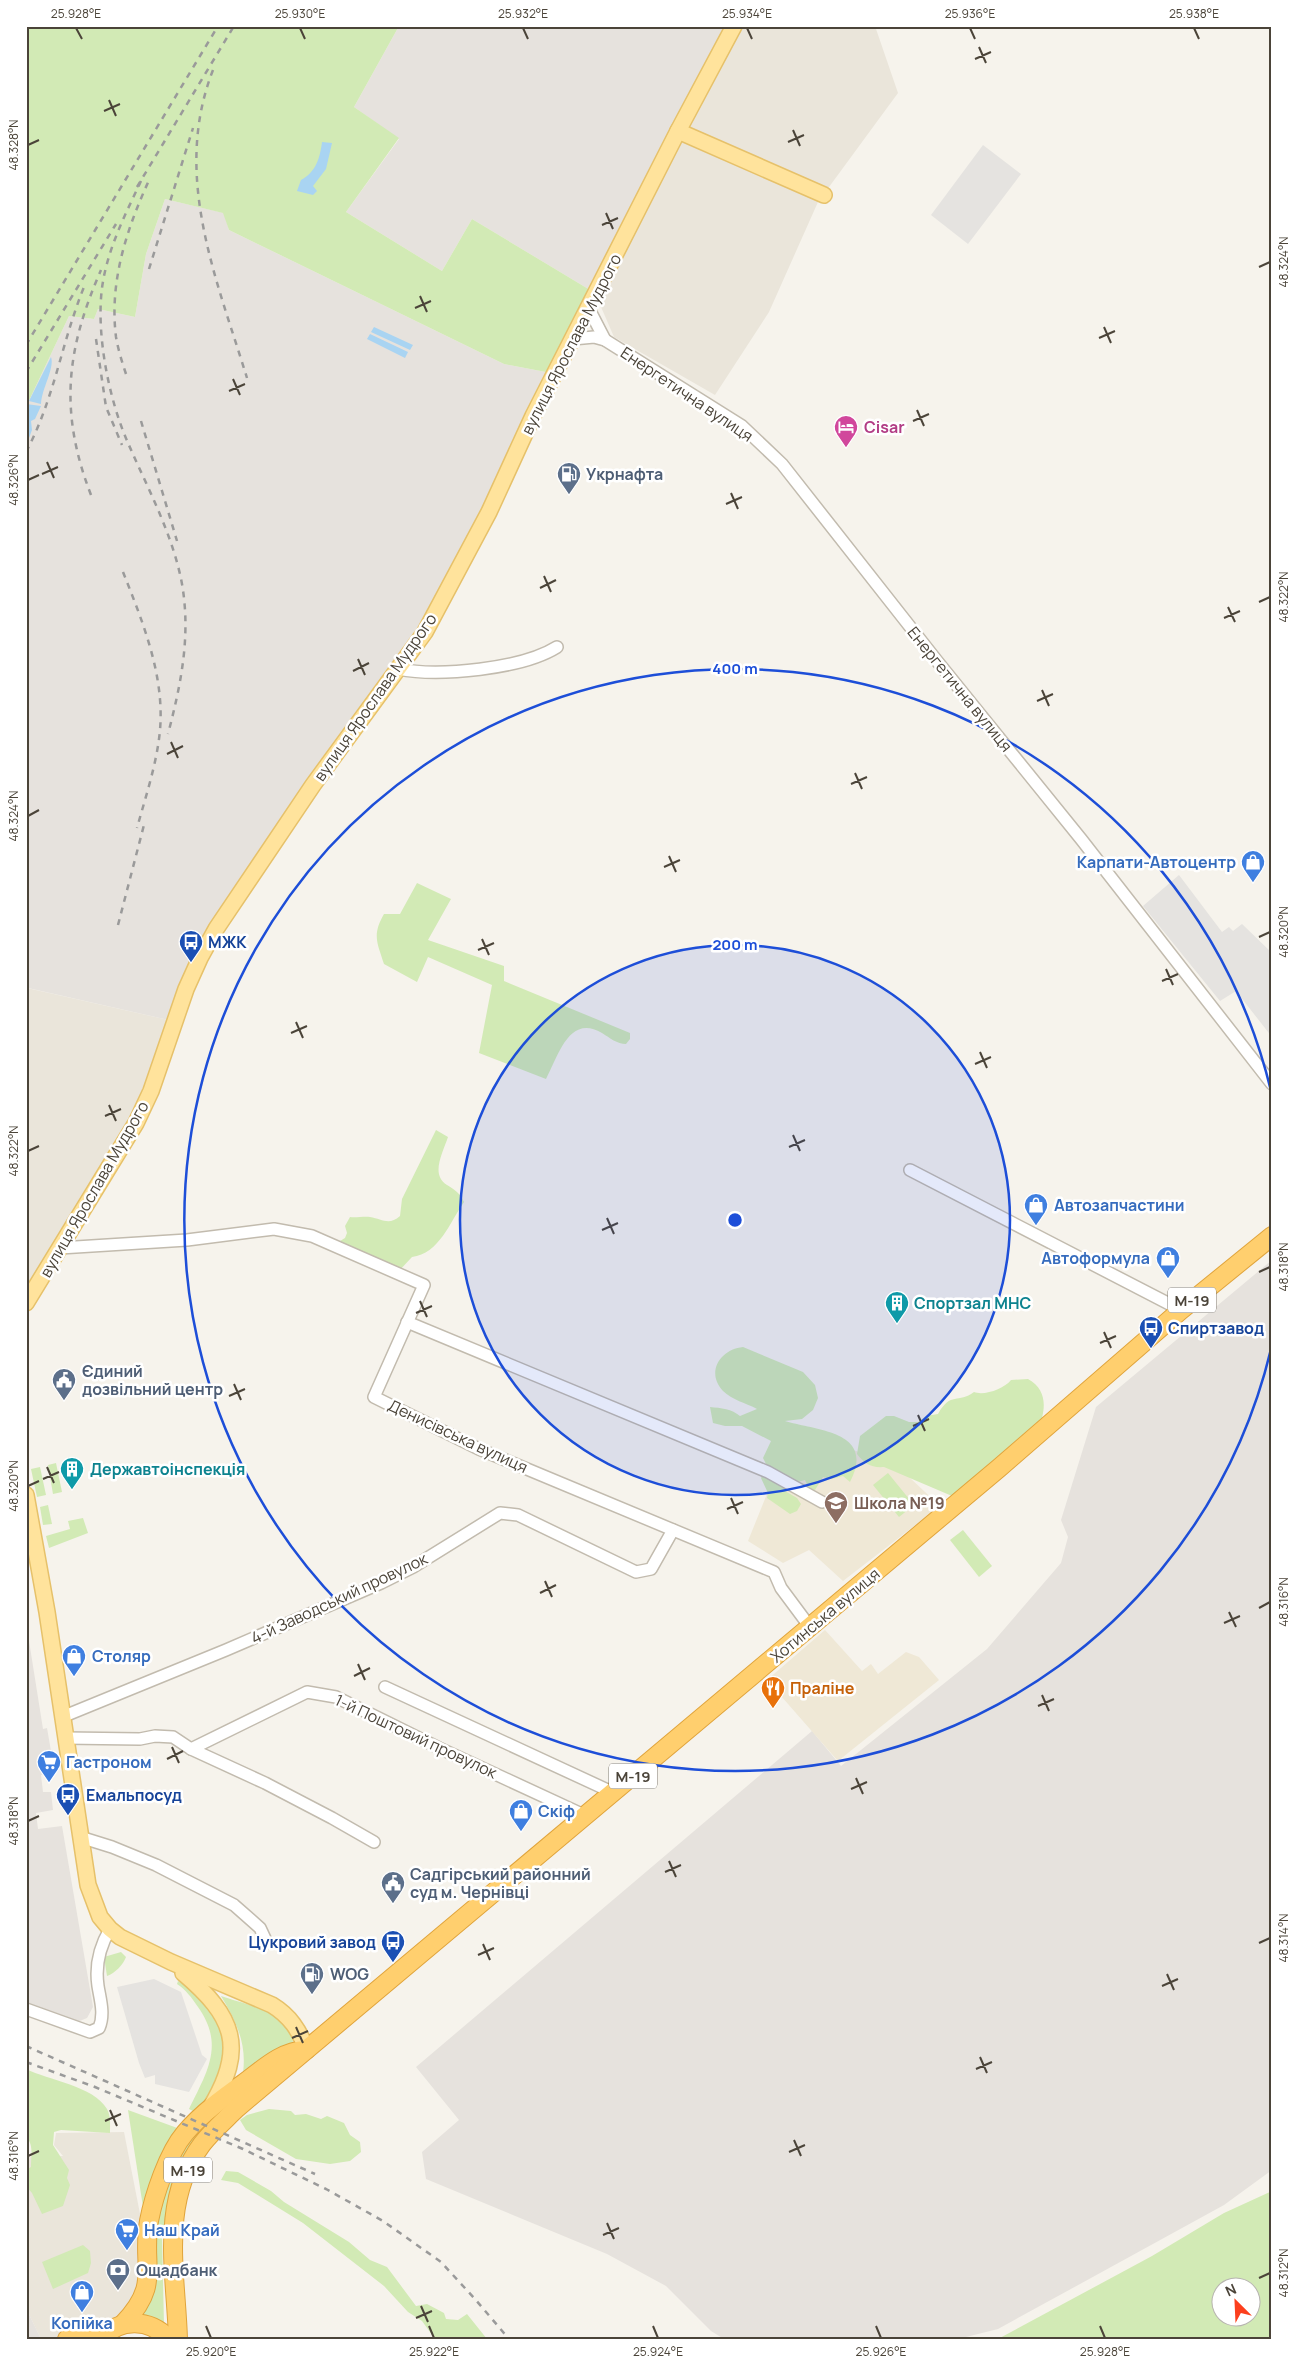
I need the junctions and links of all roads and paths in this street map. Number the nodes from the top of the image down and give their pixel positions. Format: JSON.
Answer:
{"nodes":[{"id":1,"x":734,"y":26,"type":"edge"},
{"id":2,"x":678,"y":131,"type":"junction"},
{"id":3,"x":824,"y":195,"type":"dead end"},
{"id":4,"x":589,"y":309,"type":"junction"},
{"id":5,"x":573,"y":339,"type":"junction"},
{"id":6,"x":605,"y":340,"type":"junction"},
{"id":7,"x":557,"y":647,"type":"dead end"},
{"id":8,"x":398,"y":669,"type":"junction"},
{"id":9,"x":1272,"y":1084,"type":"edge"},
{"id":10,"x":910,"y":1170,"type":"dead end"},
{"id":11,"x":1272,"y":1236,"type":"edge"},
{"id":12,"x":60,"y":1248,"type":"junction"},
{"id":13,"x":26,"y":1303,"type":"edge"},
{"id":14,"x":1181,"y":1310,"type":"junction"},
{"id":15,"x":407,"y":1322,"type":"junction"},
{"id":16,"x":26,"y":1496,"type":"edge"},
{"id":17,"x":822,"y":1502,"type":"dead end"},
{"id":18,"x":673,"y":1530,"type":"junction"},
{"id":19,"x":810,"y":1627,"type":"junction"},
{"id":20,"x":385,"y":1687,"type":"dead end"},
{"id":21,"x":62,"y":1717,"type":"junction"},
{"id":22,"x":65,"y":1738,"type":"junction"},
{"id":23,"x":191,"y":1750,"type":"junction"},
{"id":24,"x":614,"y":1792,"type":"junction"},
{"id":25,"x":586,"y":1816,"type":"junction"},
{"id":26,"x":80,"y":1837,"type":"junction"},
{"id":27,"x":374,"y":1842,"type":"dead end"},
{"id":28,"x":110,"y":1929,"type":"junction"},
{"id":29,"x":268,"y":1943,"type":"dead end"},
{"id":30,"x":171,"y":1962,"type":"junction"},
{"id":31,"x":26,"y":2009,"type":"edge"},
{"id":32,"x":307,"y":2050,"type":"junction"},
{"id":33,"x":208,"y":2110,"type":"junction"},
{"id":34,"x":111,"y":2330,"type":"edge"},
{"id":35,"x":67,"y":2339,"type":"edge"},
{"id":36,"x":169,"y":2339,"type":"edge"},
{"id":37,"x":178,"y":2339,"type":"edge"}],
"edges":[{"from":1,"to":2,"type":"main road","name":"вулиця Ярослава Мудрого"},
{"from":2,"to":3,"type":"main road"},
{"from":2,"to":4,"type":"main road","name":"вулиця Ярослава Мудрого"},
{"from":4,"to":5,"type":"main road","name":"вулиця Ярослава Мудрого"},
{"from":4,"to":6,"type":"street","name":"Енергетична вулиця"},
{"from":5,"to":6,"type":"street","name":"Енергетична вулиця"},
{"from":5,"to":8,"type":"main road","name":"вулиця Ярослава Мудрого"},
{"from":6,"to":9,"type":"street","name":"Енергетична вулиця"},
{"from":7,"to":8,"type":"street"},
{"from":8,"to":12,"type":"main road","name":"вулиця Ярослава Мудрого"},
{"from":10,"to":14,"type":"street"},
{"from":11,"to":14,"type":"highway","name":"Хотинська вулиця","number":"М-19"},
{"from":12,"to":13,"type":"main road","name":"вулиця Ярослава Мудрого"},
{"from":12,"to":15,"type":"street","name":"Денисівська вулиця"},
{"from":14,"to":19,"type":"highway","name":"Хотинська вулиця","number":"М-19"},
{"from":15,"to":17,"type":"street"},
{"from":15,"to":18,"type":"street","name":"Денисівська вулиця"},
{"from":16,"to":21,"type":"main road"},
{"from":18,"to":19,"type":"street","name":"Денисівська вулиця"},
{"from":18,"to":21,"type":"street","name":"4-й Заводський провулок"},
{"from":19,"to":24,"type":"highway","name":"Хотинська вулиця","number":"М-19"},
{"from":20,"to":24,"type":"street"},
{"from":21,"to":22,"type":"main road"},
{"from":22,"to":23,"type":"street"},
{"from":22,"to":26,"type":"main road"},
{"from":23,"to":25,"type":"street","name":"1-й Поштовий провулок"},
{"from":23,"to":27,"type":"street"},
{"from":24,"to":25,"type":"highway","name":"Хотинська вулиця","number":"М-19"},
{"from":25,"to":32,"type":"highway","name":"Хотинська вулиця","number":"М-19"},
{"from":26,"to":28,"type":"main road"},
{"from":26,"to":29,"type":"street"},
{"from":28,"to":30,"type":"main road"},
{"from":28,"to":31,"type":"street"},
{"from":30,"to":32,"type":"main road"},
{"from":30,"to":33,"type":"main road"},
{"from":32,"to":33,"type":"highway","name":"Хотинська вулиця","number":"М-19"},
{"from":32,"to":37,"type":"highway","name":"Хотинська вулиця","number":"М-19"},
{"from":33,"to":34,"type":"highway","number":"М-19"},
{"from":34,"to":35,"type":"highway"},
{"from":34,"to":36,"type":"highway"}]}
